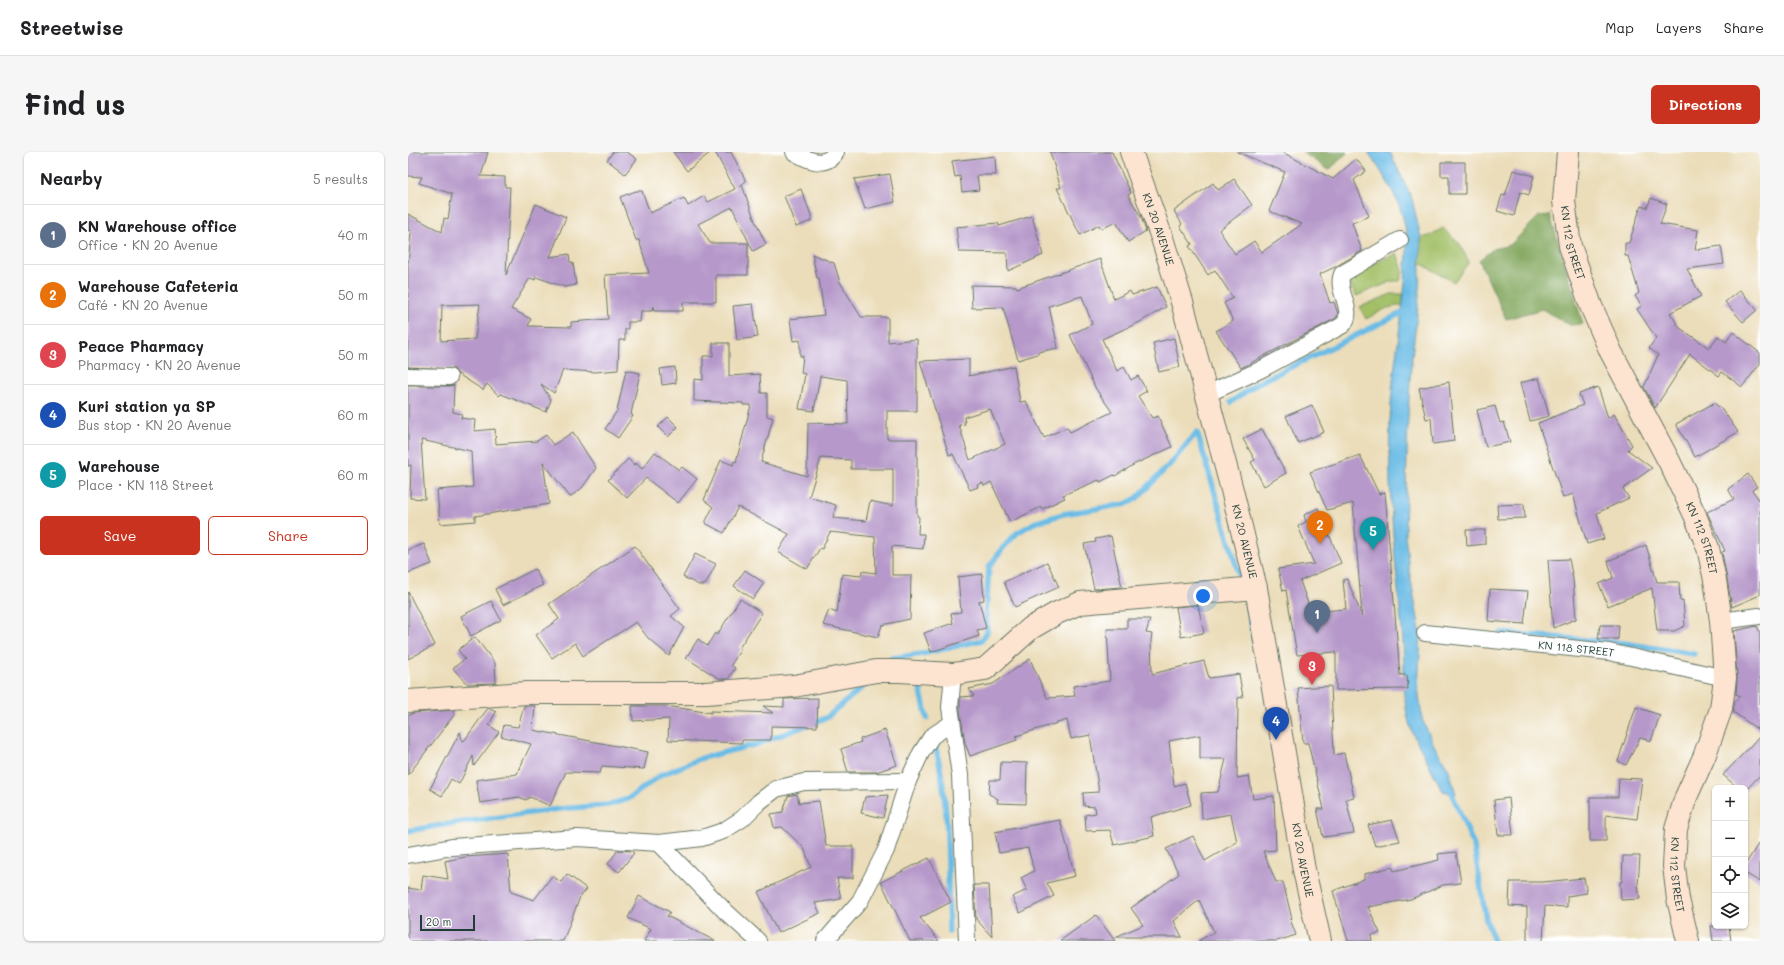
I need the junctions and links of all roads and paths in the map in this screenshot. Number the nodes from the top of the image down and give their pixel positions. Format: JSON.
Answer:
{"nodes":[{"id":1,"x":794,"y":152,"type":"edge"},
{"id":2,"x":836,"y":152,"type":"edge"},
{"id":3,"x":1131,"y":152,"type":"edge"},
{"id":4,"x":1568,"y":152,"type":"edge"},
{"id":5,"x":1400,"y":240,"type":"dead end"},
{"id":6,"x":408,"y":376,"type":"edge"},
{"id":7,"x":449,"y":377,"type":"dead end"},
{"id":8,"x":1207,"y":394,"type":"junction"},
{"id":9,"x":1256,"y":588,"type":"junction"},
{"id":10,"x":1759,"y":616,"type":"edge"},
{"id":11,"x":1721,"y":620,"type":"junction"},
{"id":12,"x":1425,"y":633,"type":"dead end"},
{"id":13,"x":953,"y":674,"type":"junction"},
{"id":14,"x":1725,"y":678,"type":"junction"},
{"id":15,"x":408,"y":701,"type":"edge"},
{"id":16,"x":952,"y":723,"type":"junction"},
{"id":17,"x":908,"y":781,"type":"junction"},
{"id":18,"x":659,"y":843,"type":"junction"},
{"id":19,"x":408,"y":855,"type":"edge"},
{"id":20,"x":758,"y":941,"type":"edge"},
{"id":21,"x":825,"y":941,"type":"edge"},
{"id":22,"x":968,"y":941,"type":"edge"},
{"id":23,"x":1320,"y":941,"type":"edge"},
{"id":24,"x":1688,"y":941,"type":"edge"}],
"edges":[{"from":1,"to":2,"type":"street"},
{"from":3,"to":8,"type":"street","name":"KN 20 AVENUE"},
{"from":4,"to":11,"type":"street","name":"KN 112 STREET"},
{"from":5,"to":8,"type":"street"},
{"from":6,"to":7,"type":"street"},
{"from":8,"to":9,"type":"street","name":"KN 20 AVENUE"},
{"from":9,"to":13,"type":"street"},
{"from":9,"to":23,"type":"street","name":"KN 20 AVENUE"},
{"from":10,"to":11,"type":"street"},
{"from":11,"to":14,"type":"street","name":"KN 112 STREET"},
{"from":12,"to":14,"type":"street","name":"KN 118 STREET"},
{"from":13,"to":15,"type":"street"},
{"from":13,"to":16,"type":"street"},
{"from":14,"to":24,"type":"street","name":"KN 112 STREET"},
{"from":16,"to":17,"type":"street"},
{"from":16,"to":22,"type":"street"},
{"from":17,"to":18,"type":"street"},
{"from":17,"to":21,"type":"street"},
{"from":18,"to":19,"type":"street"},
{"from":18,"to":20,"type":"street"}]}
